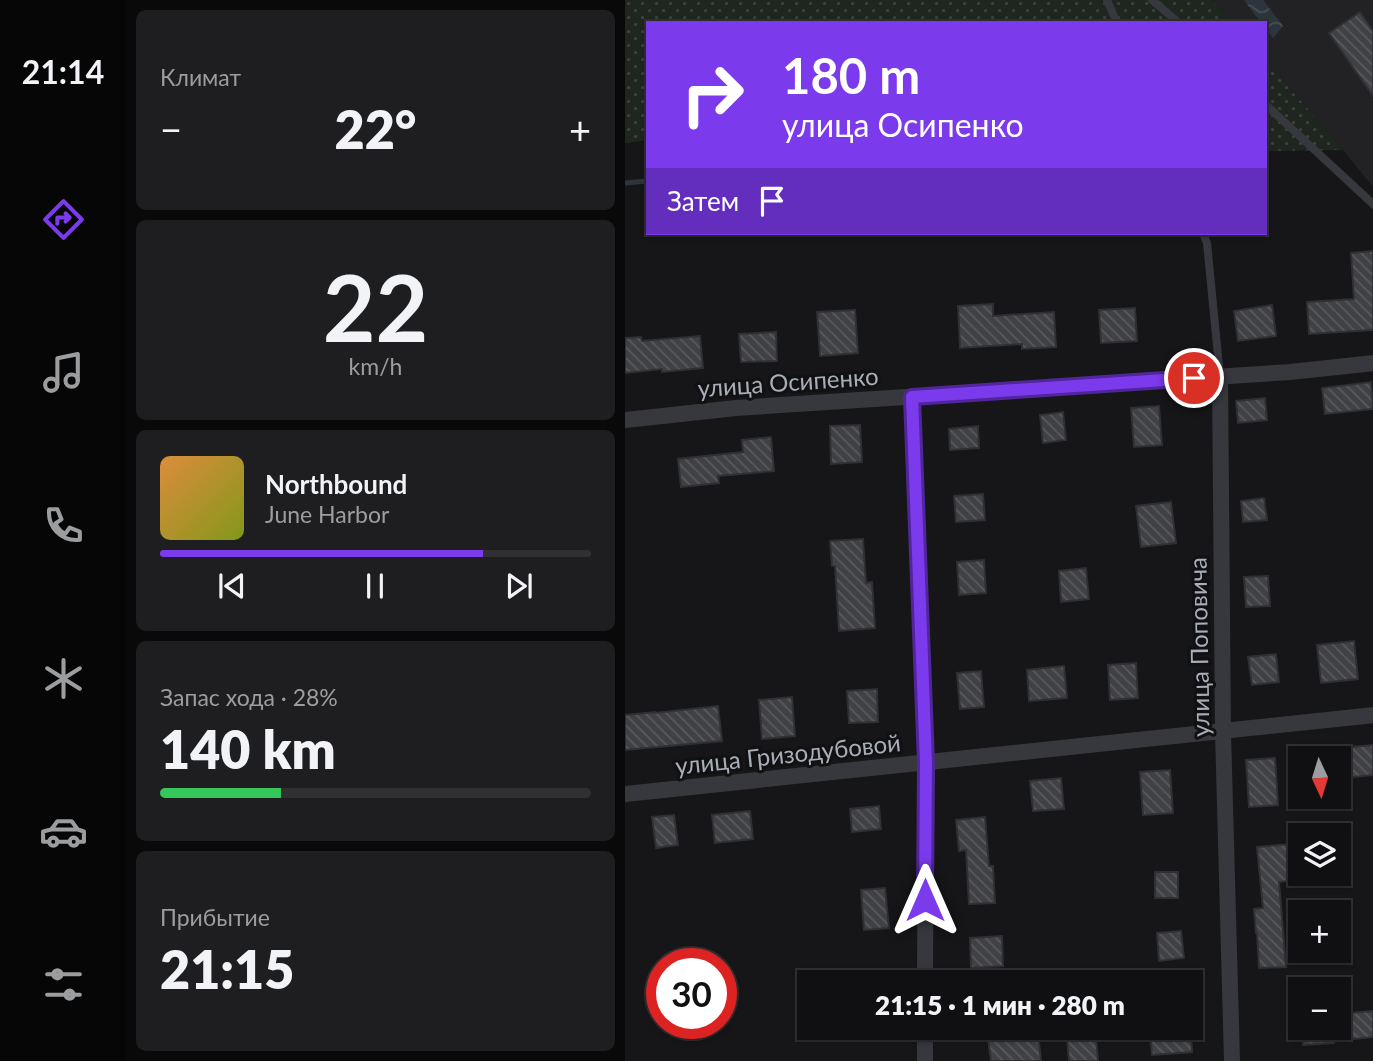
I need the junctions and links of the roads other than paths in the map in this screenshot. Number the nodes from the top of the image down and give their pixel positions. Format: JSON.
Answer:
{"nodes":[{"id":1,"x":1107,"y":0,"type":"edge"},
{"id":2,"x":1152,"y":0,"type":"edge"},
{"id":3,"x":1116,"y":21,"type":"edge"},
{"id":4,"x":1177,"y":21,"type":"edge"},
{"id":5,"x":1267,"y":106,"type":"edge"},
{"id":6,"x":1373,"y":205,"type":"edge"},
{"id":7,"x":1204,"y":235,"type":"edge"},
{"id":8,"x":1373,"y":363,"type":"edge"},
{"id":9,"x":1220,"y":376,"type":"junction"},
{"id":10,"x":912,"y":397,"type":"junction"},
{"id":11,"x":625,"y":420,"type":"edge"},
{"id":12,"x":1373,"y":715,"type":"edge"},
{"id":13,"x":1223,"y":732,"type":"junction"},
{"id":14,"x":926,"y":763,"type":"junction"},
{"id":15,"x":625,"y":794,"type":"edge"},
{"id":16,"x":925,"y":970,"type":"edge"},
{"id":17,"x":925,"y":1040,"type":"edge"},
{"id":18,"x":925,"y":1061,"type":"edge"},
{"id":19,"x":1232,"y":1061,"type":"edge"}],
"edges":[{"from":1,"to":3,"type":"lane"},
{"from":2,"to":4,"type":"lane"},
{"from":5,"to":6,"type":"lane"},
{"from":7,"to":9,"type":"lane","name":"улица Поповича"},
{"from":8,"to":9,"type":"street","name":"улица Осипенко"},
{"from":9,"to":10,"type":"street","name":"улица Осипенко"},
{"from":9,"to":13,"type":"street","name":"улица Поповича"},
{"from":10,"to":11,"type":"street","name":"улица Осипенко"},
{"from":10,"to":14,"type":"street"},
{"from":12,"to":13,"type":"street","name":"улица Гризодубовой"},
{"from":13,"to":14,"type":"street","name":"улица Гризодубовой"},
{"from":13,"to":19,"type":"street","name":"улица Поповича"},
{"from":14,"to":15,"type":"street","name":"улица Гризодубовой"},
{"from":14,"to":16,"type":"street"},
{"from":17,"to":18,"type":"street"}]}
